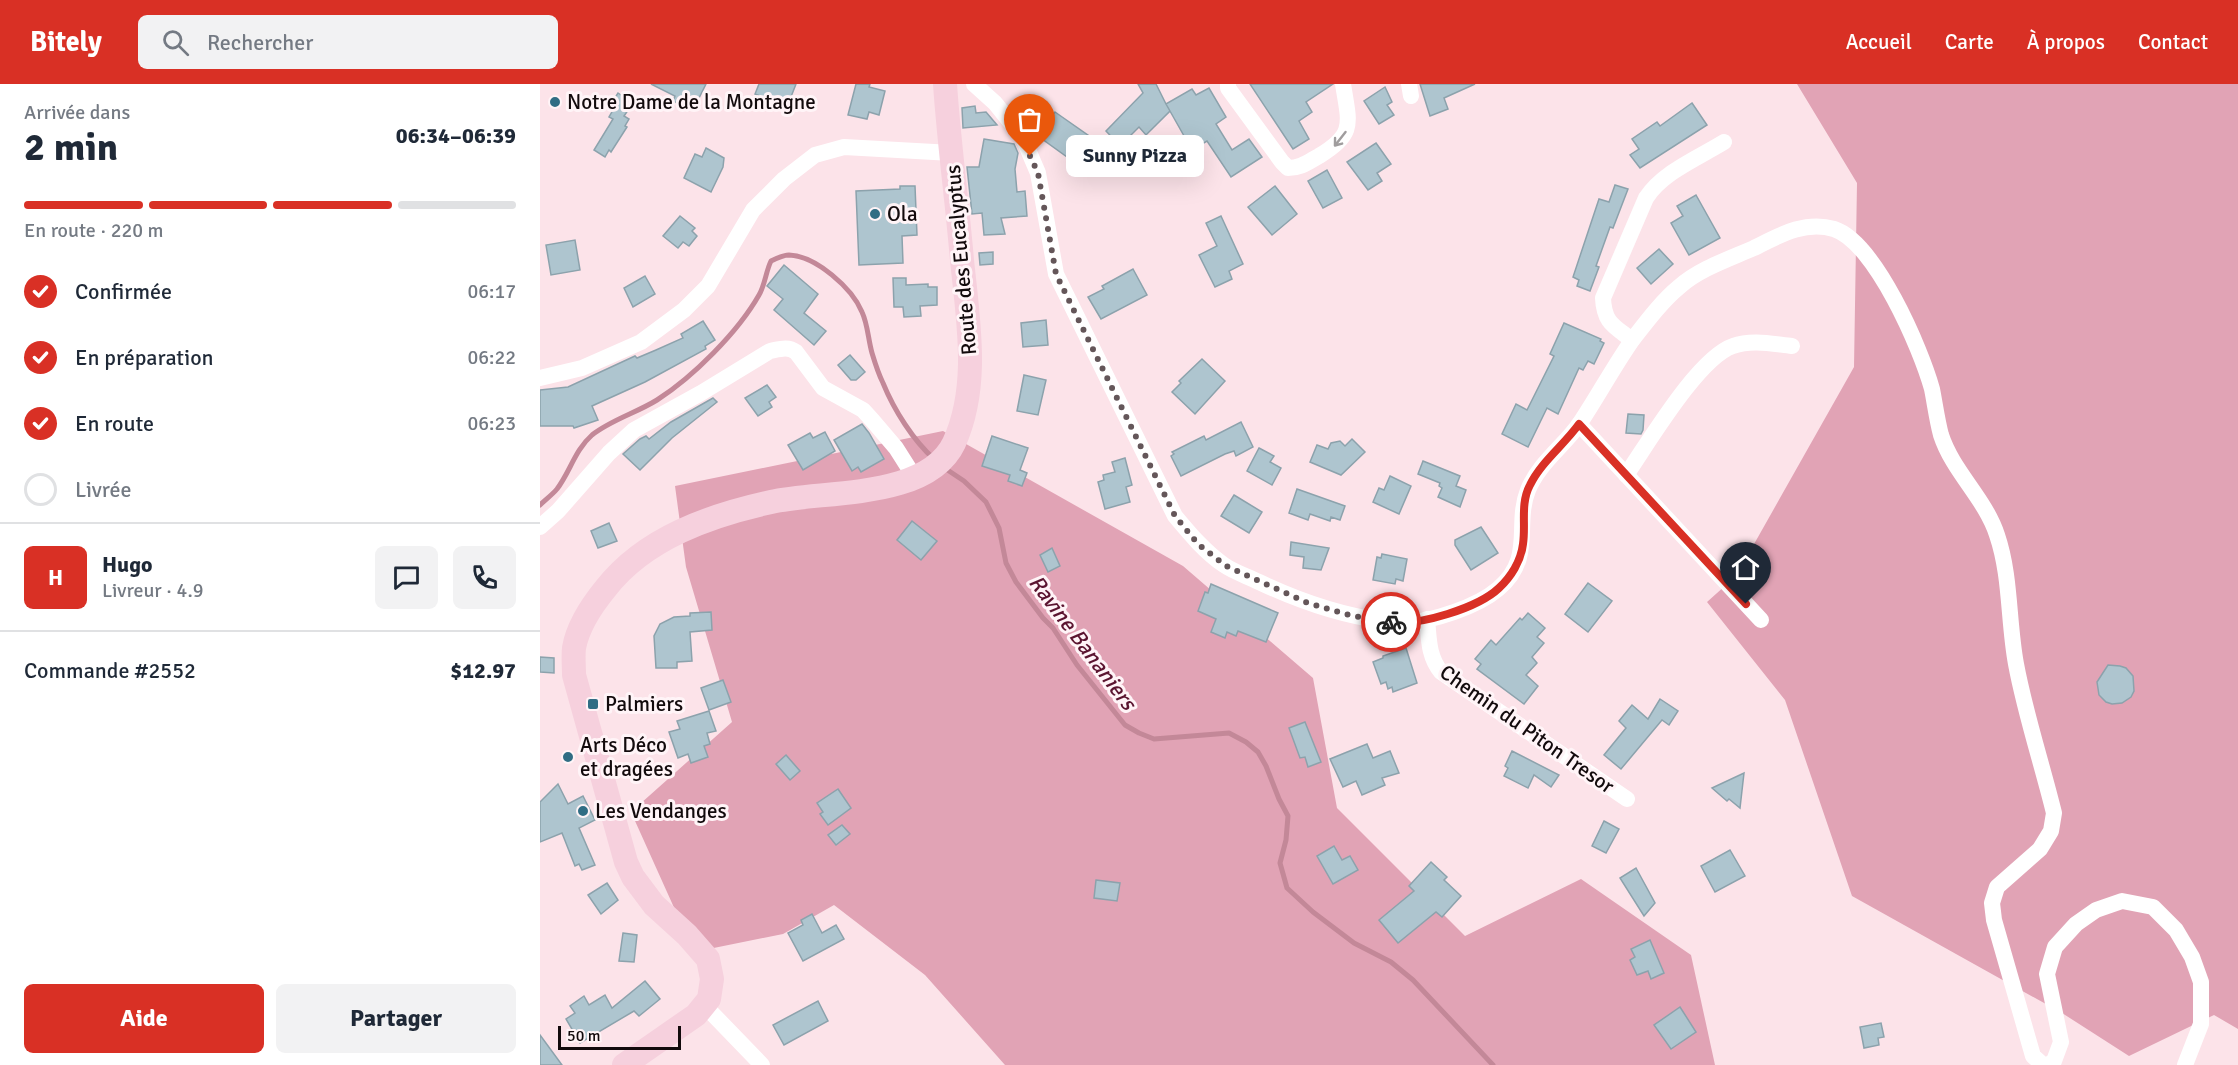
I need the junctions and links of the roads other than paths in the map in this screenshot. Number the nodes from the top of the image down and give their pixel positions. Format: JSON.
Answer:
{"nodes":[{"id":1,"x":945,"y":84,"type":"edge"},
{"id":2,"x":974,"y":84,"type":"edge"},
{"id":3,"x":1228,"y":84,"type":"edge"},
{"id":4,"x":1343,"y":84,"type":"edge"},
{"id":5,"x":1724,"y":142,"type":"dead end"},
{"id":6,"x":952,"y":153,"type":"junction"},
{"id":7,"x":1632,"y":340,"type":"junction"},
{"id":8,"x":1792,"y":346,"type":"dead end"},
{"id":9,"x":540,"y":378,"type":"edge"},
{"id":10,"x":1579,"y":424,"type":"junction"},
{"id":11,"x":921,"y":475,"type":"junction"},
{"id":12,"x":1626,"y":475,"type":"junction"},
{"id":13,"x":540,"y":527,"type":"edge"},
{"id":14,"x":1427,"y":619,"type":"junction"},
{"id":15,"x":1761,"y":620,"type":"dead end"},
{"id":16,"x":1627,"y":799,"type":"dead end"},
{"id":17,"x":705,"y":1006,"type":"junction"},
{"id":18,"x":2185,"y":1062,"type":"edge"},
{"id":19,"x":624,"y":1065,"type":"edge"},
{"id":20,"x":762,"y":1065,"type":"edge"},
{"id":21,"x":2043,"y":1065,"type":"edge"},
{"id":22,"x":2048,"y":1065,"type":"edge"}],
"edges":[{"from":1,"to":6,"type":"main road","name":"Route des Eucalyptus"},
{"from":2,"to":14,"type":"street"},
{"from":4,"to":3,"type":"street","one_way":true},
{"from":5,"to":7,"type":"street"},
{"from":6,"to":9,"type":"street"},
{"from":6,"to":11,"type":"main road","name":"Route des Eucalyptus"},
{"from":7,"to":10,"type":"street"},
{"from":7,"to":21,"type":"street"},
{"from":8,"to":12,"type":"street"},
{"from":10,"to":12,"type":"street"},
{"from":10,"to":14,"type":"street"},
{"from":11,"to":13,"type":"street"},
{"from":11,"to":17,"type":"main road","name":"Route des Eucalyptus"},
{"from":12,"to":15,"type":"street"},
{"from":14,"to":16,"type":"street","name":"Chemin du Piton Tresor"},
{"from":17,"to":19,"type":"main road"},
{"from":17,"to":20,"type":"street"},
{"from":18,"to":22,"type":"street"}]}
